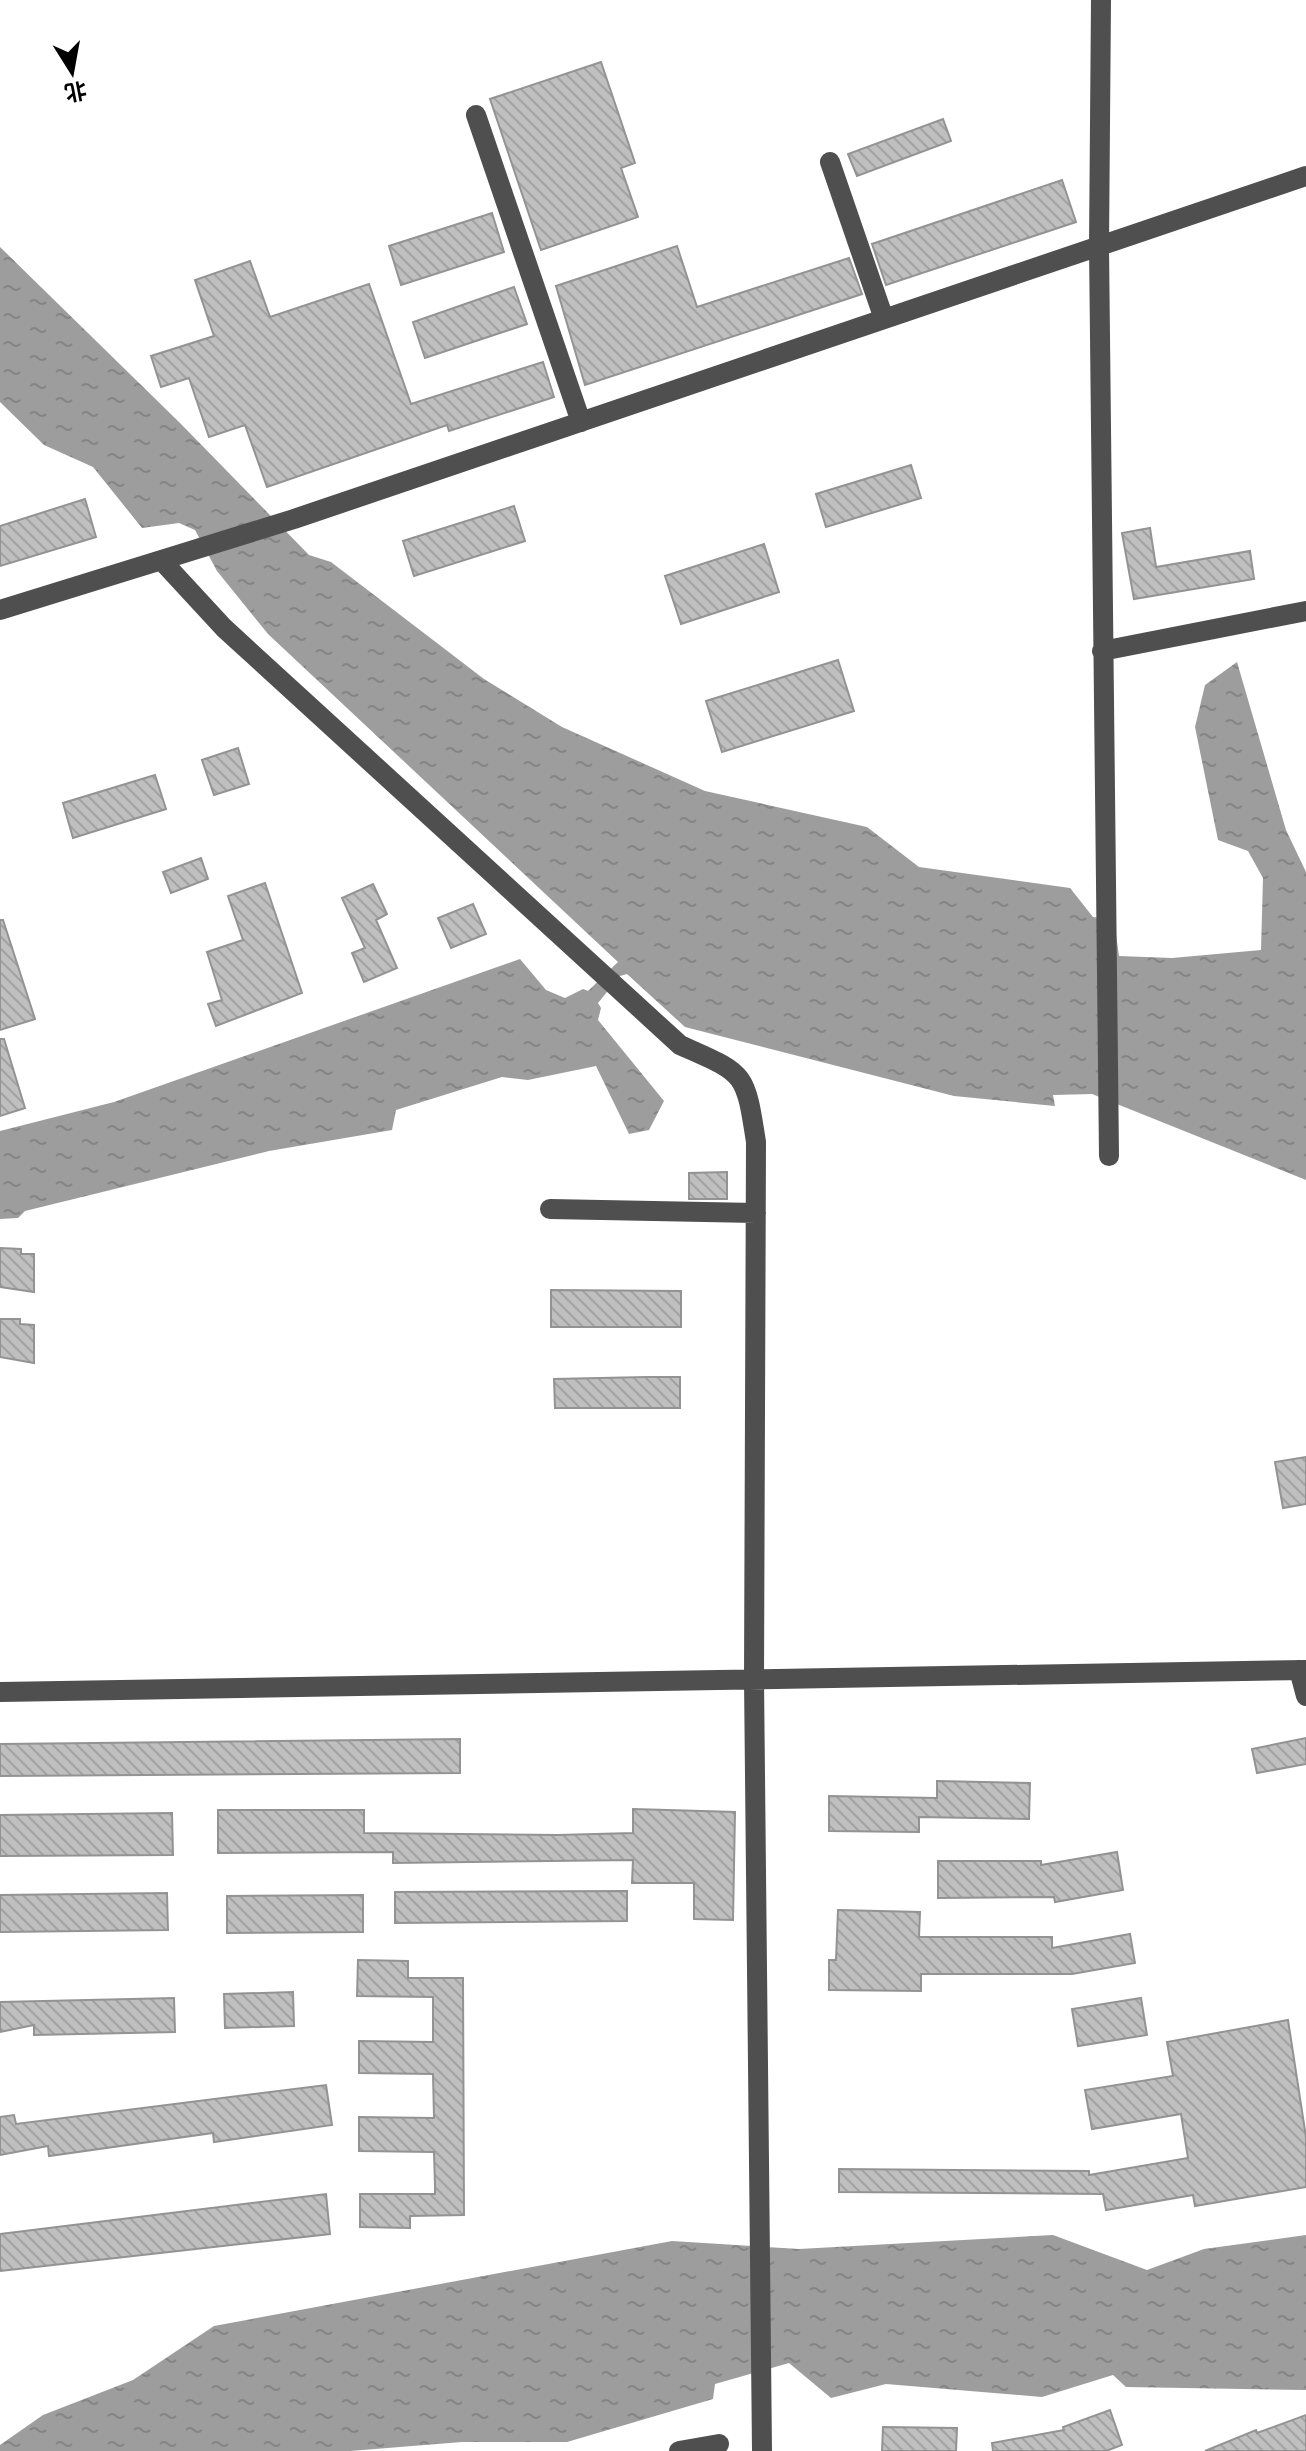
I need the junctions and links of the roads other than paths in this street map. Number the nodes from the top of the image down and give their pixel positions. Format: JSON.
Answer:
{"nodes":[{"id":1,"x":1101,"y":0,"type":"edge"},
{"id":2,"x":476,"y":115,"type":"dead end"},
{"id":3,"x":830,"y":162,"type":"dead end"},
{"id":4,"x":1305,"y":181,"type":"edge"},
{"id":5,"x":1099,"y":246,"type":"junction"},
{"id":6,"x":884,"y":319,"type":"junction"},
{"id":7,"x":581,"y":422,"type":"junction"},
{"id":8,"x":163,"y":562,"type":"junction"},
{"id":9,"x":0,"y":610,"type":"edge"},
{"id":10,"x":1306,"y":611,"type":"edge"},
{"id":11,"x":1102,"y":651,"type":"junction"},
{"id":12,"x":1109,"y":1156,"type":"dead end"},
{"id":13,"x":550,"y":1209,"type":"dead end"},
{"id":14,"x":756,"y":1213,"type":"junction"},
{"id":15,"x":1303,"y":1670,"type":"edge"},
{"id":16,"x":754,"y":1679,"type":"junction"},
{"id":17,"x":0,"y":1692,"type":"edge"},
{"id":18,"x":1306,"y":1696,"type":"edge"},
{"id":19,"x":719,"y":2444,"type":"dead end"},
{"id":20,"x":679,"y":2451,"type":"edge"},
{"id":21,"x":762,"y":2451,"type":"edge"}],
"edges":[{"from":1,"to":5,"type":"street"},
{"from":2,"to":7,"type":"street"},
{"from":3,"to":6,"type":"street"},
{"from":4,"to":5,"type":"street"},
{"from":5,"to":6,"type":"street"},
{"from":5,"to":11,"type":"street"},
{"from":6,"to":7,"type":"street"},
{"from":7,"to":8,"type":"street"},
{"from":8,"to":9,"type":"street"},
{"from":8,"to":14,"type":"street"},
{"from":10,"to":11,"type":"street"},
{"from":11,"to":12,"type":"street"},
{"from":13,"to":14,"type":"street"},
{"from":14,"to":16,"type":"street"},
{"from":15,"to":16,"type":"street"},
{"from":15,"to":18,"type":"street"},
{"from":16,"to":17,"type":"street"},
{"from":16,"to":21,"type":"street"},
{"from":19,"to":20,"type":"street"}]}
